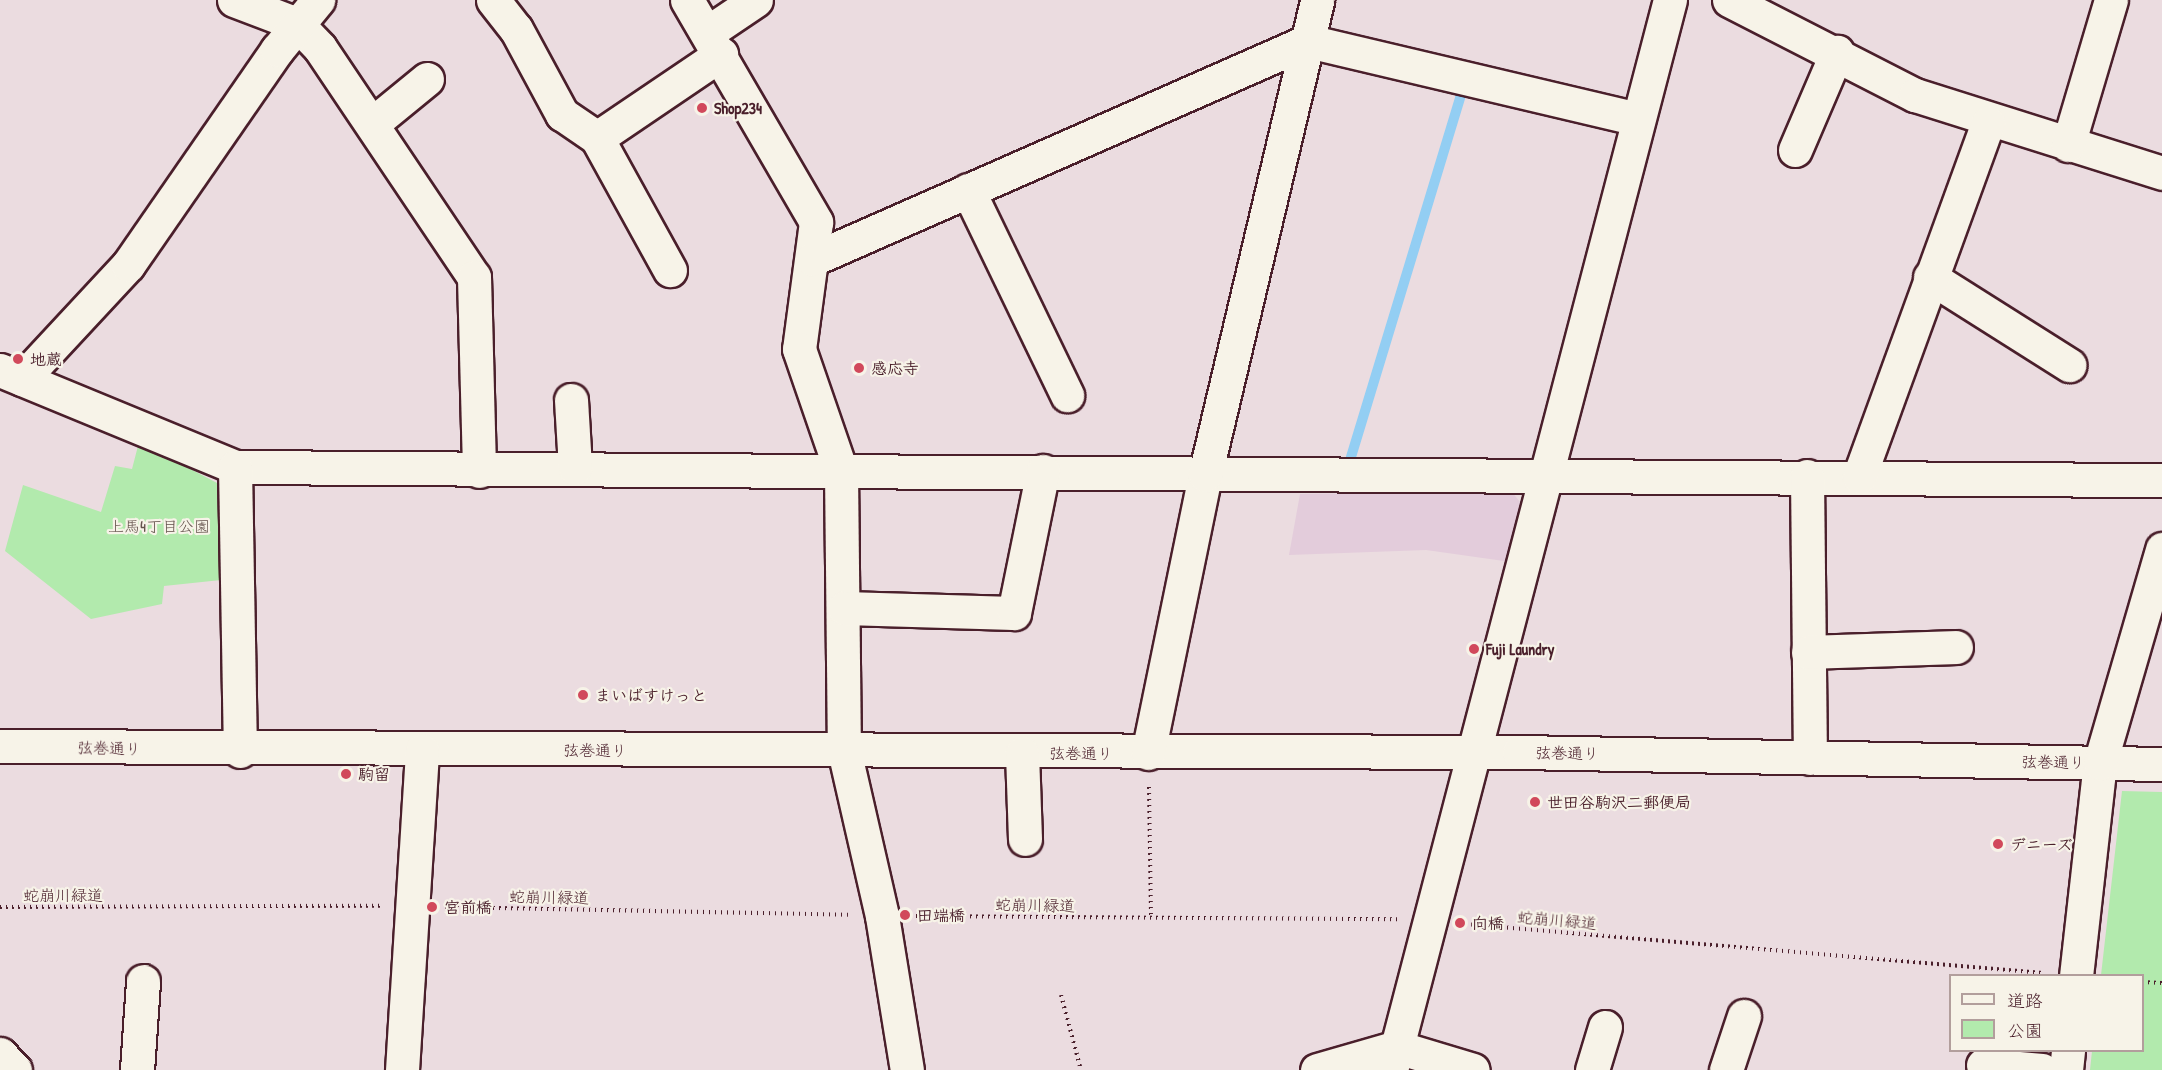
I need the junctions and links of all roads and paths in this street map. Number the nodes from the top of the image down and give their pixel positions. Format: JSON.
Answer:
{"nodes":[{"id":1,"x":234,"y":0,"type":"edge"},
{"id":2,"x":318,"y":0,"type":"edge"},
{"id":3,"x":687,"y":0,"type":"edge"},
{"id":4,"x":756,"y":0,"type":"edge"},
{"id":5,"x":1317,"y":0,"type":"edge"},
{"id":6,"x":1670,"y":0,"type":"edge"},
{"id":7,"x":1729,"y":0,"type":"edge"},
{"id":8,"x":2111,"y":0,"type":"edge"},
{"id":9,"x":506,"y":5,"type":"edge"},
{"id":10,"x":297,"y":24,"type":"junction"},
{"id":11,"x":1308,"y":41,"type":"junction"},
{"id":12,"x":714,"y":44,"type":"junction"},
{"id":13,"x":1838,"y":52,"type":"junction"},
{"id":14,"x":427,"y":79,"type":"dead end"},
{"id":15,"x":1638,"y":119,"type":"junction"},
{"id":16,"x":1988,"y":123,"type":"junction"},
{"id":17,"x":372,"y":124,"type":"junction"},
{"id":18,"x":597,"y":138,"type":"junction"},
{"id":19,"x":2068,"y":145,"type":"junction"},
{"id":20,"x":1795,"y":150,"type":"dead end"},
{"id":21,"x":2162,"y":173,"type":"edge"},
{"id":22,"x":968,"y":189,"type":"junction"},
{"id":23,"x":813,"y":259,"type":"junction"},
{"id":24,"x":670,"y":270,"type":"dead end"},
{"id":25,"x":1930,"y":277,"type":"junction"},
{"id":26,"x":2069,"y":365,"type":"dead end"},
{"id":27,"x":11,"y":375,"type":"edge"},
{"id":28,"x":1067,"y":395,"type":"dead end"},
{"id":29,"x":571,"y":400,"type":"dead end"},
{"id":30,"x":235,"y":467,"type":"junction"},
{"id":31,"x":575,"y":468,"type":"junction"},
{"id":32,"x":479,"y":471,"type":"junction"},
{"id":33,"x":841,"y":471,"type":"junction"},
{"id":34,"x":1043,"y":471,"type":"junction"},
{"id":35,"x":1548,"y":473,"type":"junction"},
{"id":36,"x":1205,"y":475,"type":"junction"},
{"id":37,"x":1807,"y":476,"type":"junction"},
{"id":38,"x":1859,"y":477,"type":"junction"},
{"id":39,"x":2162,"y":480,"type":"edge"},
{"id":40,"x":2162,"y":549,"type":"edge"},
{"id":41,"x":844,"y":608,"type":"junction"},
{"id":42,"x":1956,"y":647,"type":"dead end"},
{"id":43,"x":1808,"y":652,"type":"junction"},
{"id":44,"x":0,"y":746,"type":"edge"},
{"id":45,"x":844,"y":750,"type":"junction"},
{"id":46,"x":240,"y":751,"type":"junction"},
{"id":47,"x":422,"y":751,"type":"junction"},
{"id":48,"x":1474,"y":752,"type":"junction"},
{"id":49,"x":1022,"y":753,"type":"junction"},
{"id":50,"x":1148,"y":753,"type":"junction"},
{"id":51,"x":1810,"y":758,"type":"junction"},
{"id":52,"x":2100,"y":763,"type":"junction"},
{"id":53,"x":2162,"y":764,"type":"edge"},
{"id":54,"x":1025,"y":839,"type":"dead end"},
{"id":55,"x":412,"y":906,"type":"junction"},
{"id":56,"x":0,"y":907,"type":"edge"},
{"id":57,"x":882,"y":915,"type":"junction"},
{"id":58,"x":1151,"y":918,"type":"junction"},
{"id":59,"x":1434,"y":922,"type":"junction"},
{"id":60,"x":2061,"y":974,"type":"edge"},
{"id":61,"x":143,"y":981,"type":"dead end"},
{"id":62,"x":2144,"y":982,"type":"edge"},
{"id":63,"x":2162,"y":983,"type":"edge"},
{"id":64,"x":1061,"y":995,"type":"dead end"},
{"id":65,"x":1744,"y":1016,"type":"dead end"},
{"id":66,"x":1605,"y":1027,"type":"dead end"},
{"id":67,"x":2068,"y":1052,"type":"edge"},
{"id":68,"x":0,"y":1054,"type":"edge"},
{"id":69,"x":1394,"y":1059,"type":"edge"},
{"id":70,"x":1983,"y":1065,"type":"dead end"},
{"id":71,"x":15,"y":1070,"type":"edge"},
{"id":72,"x":137,"y":1070,"type":"edge"},
{"id":73,"x":402,"y":1070,"type":"edge"},
{"id":74,"x":907,"y":1070,"type":"edge"},
{"id":75,"x":1081,"y":1070,"type":"edge"},
{"id":76,"x":1317,"y":1070,"type":"edge"},
{"id":77,"x":1473,"y":1070,"type":"edge"},
{"id":78,"x":1592,"y":1070,"type":"edge"},
{"id":79,"x":1726,"y":1070,"type":"edge"},
{"id":80,"x":2042,"y":1070,"type":"edge"},
{"id":81,"x":2066,"y":1070,"type":"edge"}],
"edges":[{"from":1,"to":10,"type":"street"},
{"from":2,"to":10,"type":"street"},
{"from":3,"to":12,"type":"street"},
{"from":4,"to":12,"type":"street"},
{"from":5,"to":11,"type":"street"},
{"from":6,"to":15,"type":"street"},
{"from":7,"to":13,"type":"street"},
{"from":8,"to":19,"type":"street"},
{"from":9,"to":18,"type":"street"},
{"from":10,"to":17,"type":"street"},
{"from":10,"to":27,"type":"street"},
{"from":11,"to":15,"type":"street"},
{"from":11,"to":22,"type":"street"},
{"from":11,"to":36,"type":"street"},
{"from":12,"to":18,"type":"street"},
{"from":12,"to":23,"type":"street"},
{"from":13,"to":16,"type":"street"},
{"from":13,"to":20,"type":"street"},
{"from":14,"to":17,"type":"street"},
{"from":15,"to":35,"type":"street"},
{"from":16,"to":19,"type":"street"},
{"from":16,"to":25,"type":"street"},
{"from":17,"to":32,"type":"street"},
{"from":18,"to":24,"type":"street"},
{"from":19,"to":21,"type":"street"},
{"from":22,"to":23,"type":"street"},
{"from":22,"to":28,"type":"street"},
{"from":23,"to":33,"type":"street"},
{"from":25,"to":26,"type":"street"},
{"from":25,"to":38,"type":"street"},
{"from":27,"to":30,"type":"street"},
{"from":29,"to":31,"type":"street"},
{"from":30,"to":32,"type":"street"},
{"from":30,"to":46,"type":"street"},
{"from":31,"to":32,"type":"street"},
{"from":31,"to":33,"type":"street"},
{"from":33,"to":34,"type":"street"},
{"from":33,"to":41,"type":"street"},
{"from":34,"to":36,"type":"street"},
{"from":34,"to":41,"type":"street"},
{"from":35,"to":36,"type":"street"},
{"from":35,"to":37,"type":"street"},
{"from":35,"to":48,"type":"street"},
{"from":36,"to":50,"type":"street"},
{"from":37,"to":38,"type":"street"},
{"from":37,"to":43,"type":"street"},
{"from":38,"to":39,"type":"street"},
{"from":40,"to":52,"type":"street"},
{"from":41,"to":45,"type":"street"},
{"from":42,"to":43,"type":"street"},
{"from":43,"to":51,"type":"street"},
{"from":44,"to":46,"type":"street","name":"弦巻通り"},
{"from":45,"to":47,"type":"street","name":"弦巻通り"},
{"from":45,"to":49,"type":"street","name":"弦巻通り"},
{"from":45,"to":57,"type":"street"},
{"from":46,"to":47,"type":"street","name":"弦巻通り"},
{"from":47,"to":55,"type":"street"},
{"from":48,"to":50,"type":"street","name":"弦巻通り"},
{"from":48,"to":51,"type":"street","name":"弦巻通り"},
{"from":48,"to":59,"type":"street"},
{"from":49,"to":50,"type":"street","name":"弦巻通り"},
{"from":49,"to":54,"type":"street"},
{"from":50,"to":58,"type":"path"},
{"from":51,"to":52,"type":"street","name":"弦巻通り"},
{"from":52,"to":53,"type":"street","name":"弦巻通り"},
{"from":52,"to":60,"type":"street"},
{"from":55,"to":56,"type":"path","name":"蛇崩川緑道"},
{"from":55,"to":57,"type":"path","name":"蛇崩川緑道"},
{"from":55,"to":73,"type":"street"},
{"from":57,"to":58,"type":"path","name":"蛇崩川緑道"},
{"from":57,"to":74,"type":"street"},
{"from":58,"to":59,"type":"path","name":"蛇崩川緑道"},
{"from":59,"to":60,"type":"path","name":"蛇崩川緑道"},
{"from":59,"to":69,"type":"street"},
{"from":61,"to":72,"type":"street"},
{"from":62,"to":63,"type":"path"},
{"from":64,"to":75,"type":"path"},
{"from":65,"to":79,"type":"street"},
{"from":66,"to":78,"type":"street"},
{"from":67,"to":81,"type":"street"},
{"from":68,"to":71,"type":"street"},
{"from":69,"to":76,"type":"street"},
{"from":69,"to":77,"type":"street"},
{"from":70,"to":80,"type":"street"}]}
